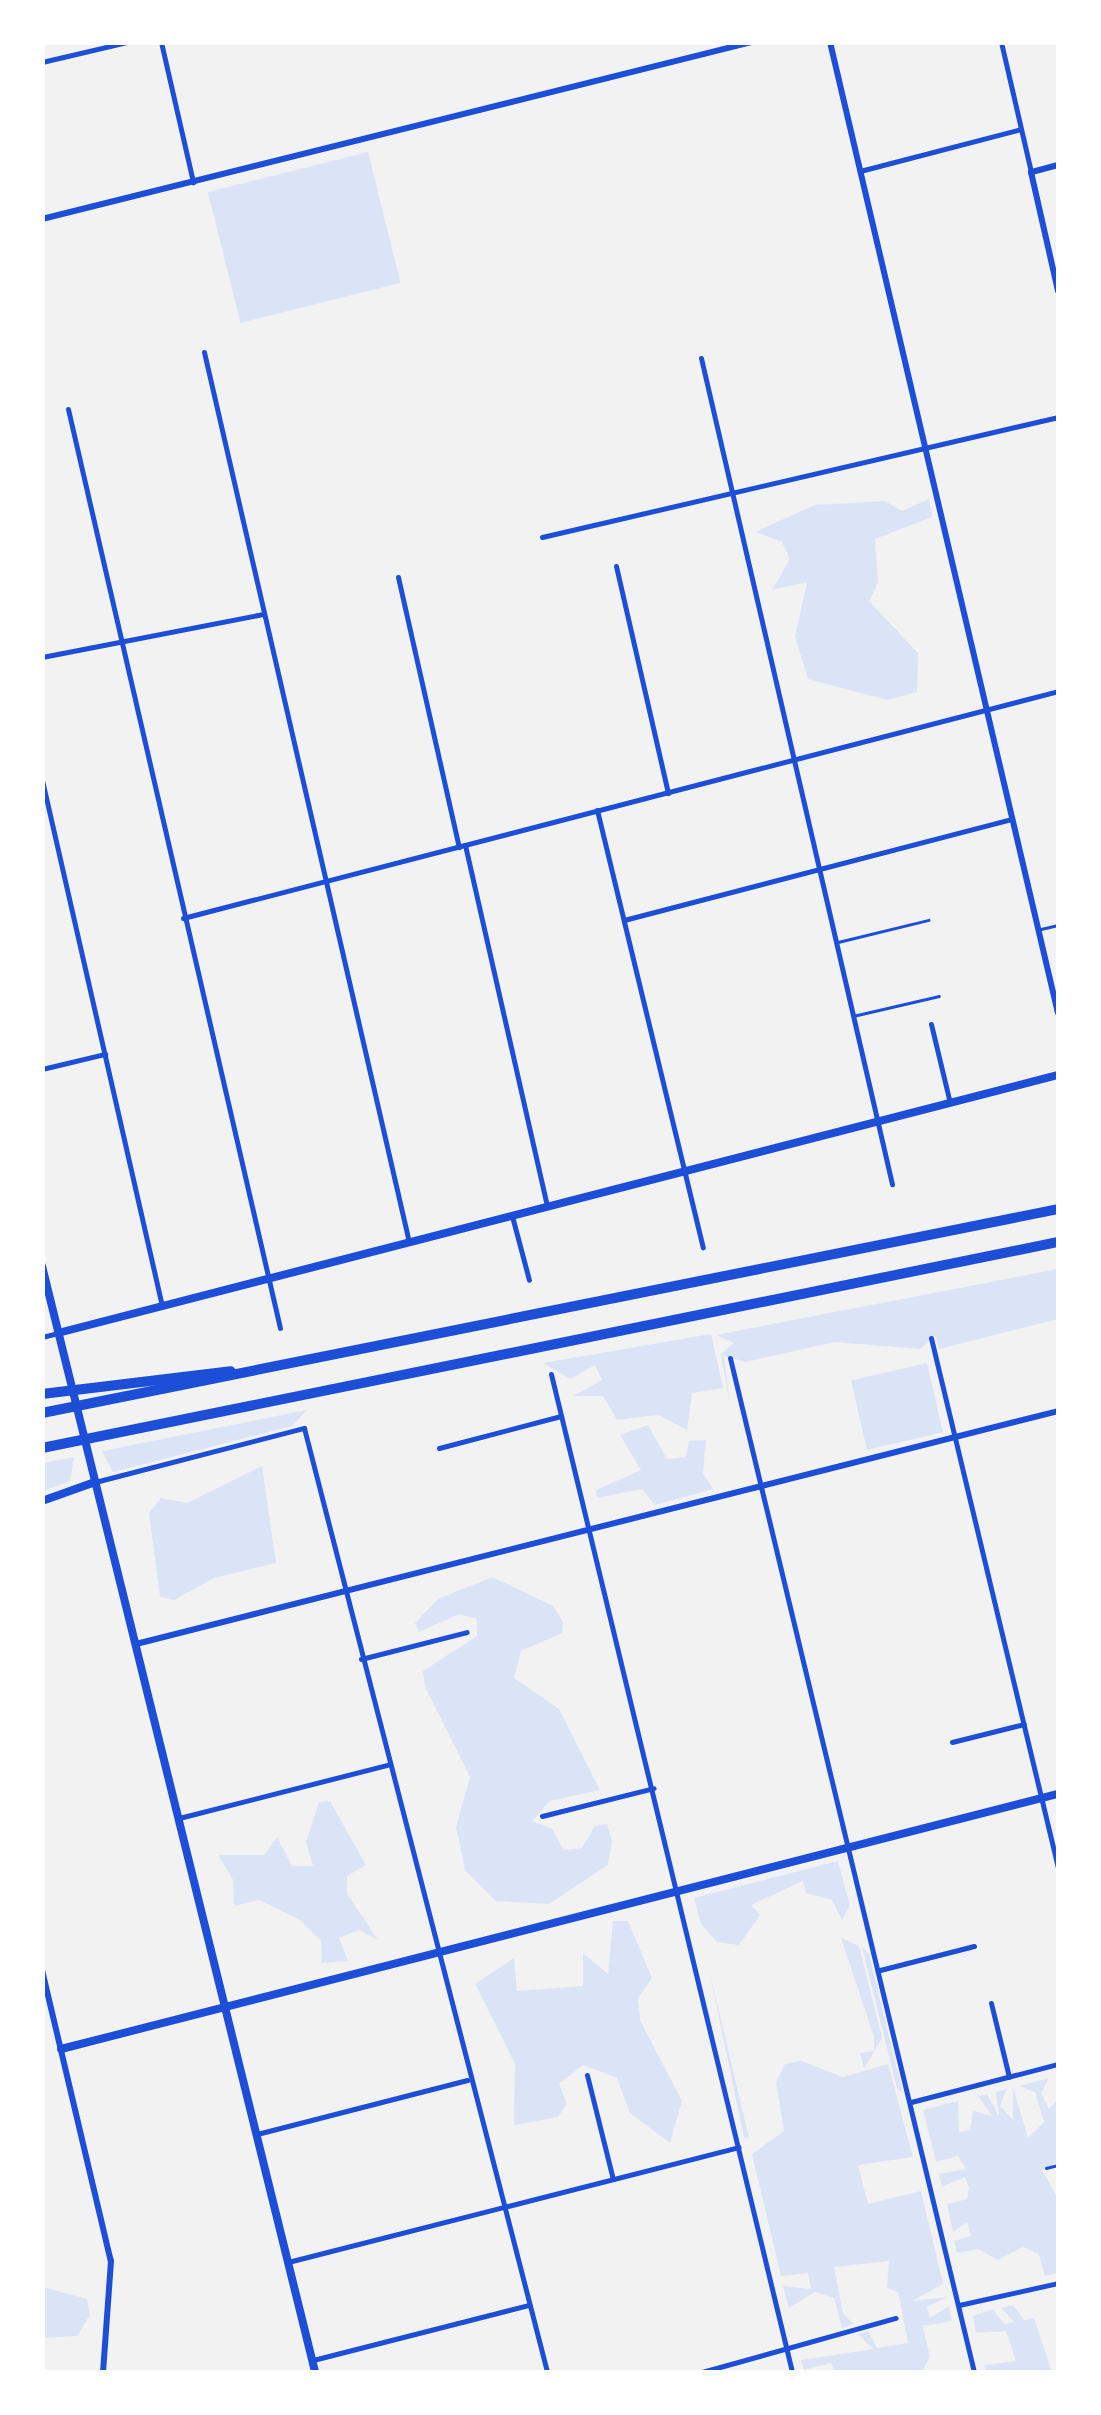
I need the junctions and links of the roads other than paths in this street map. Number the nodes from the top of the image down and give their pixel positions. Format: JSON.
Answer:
{"nodes":[{"id":1,"x":127,"y":42,"type":"edge"},
{"id":2,"x":161,"y":42,"type":"edge"},
{"id":3,"x":752,"y":42,"type":"edge"},
{"id":4,"x":830,"y":42,"type":"edge"},
{"id":5,"x":1001,"y":42,"type":"edge"},
{"id":6,"x":42,"y":62,"type":"edge"},
{"id":7,"x":1021,"y":129,"type":"junction"},
{"id":8,"x":1058,"y":164,"type":"edge"},
{"id":9,"x":860,"y":171,"type":"junction"},
{"id":10,"x":1031,"y":172,"type":"junction"},
{"id":11,"x":193,"y":182,"type":"junction"},
{"id":12,"x":42,"y":219,"type":"edge"},
{"id":13,"x":1058,"y":291,"type":"edge"},
{"id":14,"x":204,"y":352,"type":"dead end"},
{"id":15,"x":700,"y":358,"type":"dead end"},
{"id":16,"x":68,"y":410,"type":"dead end"},
{"id":17,"x":1058,"y":417,"type":"edge"},
{"id":18,"x":924,"y":450,"type":"junction"},
{"id":19,"x":728,"y":496,"type":"junction"},
{"id":20,"x":542,"y":537,"type":"dead end"},
{"id":21,"x":616,"y":566,"type":"dead end"},
{"id":22,"x":398,"y":576,"type":"dead end"},
{"id":23,"x":264,"y":614,"type":"junction"},
{"id":24,"x":121,"y":644,"type":"junction"},
{"id":25,"x":42,"y":656,"type":"edge"},
{"id":26,"x":1058,"y":691,"type":"edge"},
{"id":27,"x":985,"y":711,"type":"junction"},
{"id":28,"x":789,"y":761,"type":"junction"},
{"id":29,"x":42,"y":780,"type":"edge"},
{"id":30,"x":668,"y":793,"type":"junction"},
{"id":31,"x":597,"y":810,"type":"junction"},
{"id":32,"x":1012,"y":820,"type":"junction"},
{"id":33,"x":462,"y":846,"type":"junction"},
{"id":34,"x":815,"y":870,"type":"junction"},
{"id":35,"x":326,"y":880,"type":"junction"},
{"id":36,"x":182,"y":918,"type":"junction"},
{"id":37,"x":624,"y":920,"type":"junction"},
{"id":38,"x":928,"y":920,"type":"dead end"},
{"id":39,"x":1058,"y":924,"type":"edge"},
{"id":40,"x":1038,"y":930,"type":"junction"},
{"id":41,"x":834,"y":943,"type":"junction"},
{"id":42,"x":939,"y":996,"type":"dead end"},
{"id":43,"x":1058,"y":1013,"type":"edge"},
{"id":44,"x":852,"y":1016,"type":"junction"},
{"id":45,"x":932,"y":1024,"type":"dead end"},
{"id":46,"x":105,"y":1054,"type":"junction"},
{"id":47,"x":42,"y":1069,"type":"edge"},
{"id":48,"x":1058,"y":1074,"type":"edge"},
{"id":49,"x":950,"y":1103,"type":"junction"},
{"id":50,"x":877,"y":1122,"type":"junction"},
{"id":51,"x":684,"y":1173,"type":"junction"},
{"id":52,"x":892,"y":1184,"type":"dead end"},
{"id":53,"x":547,"y":1207,"type":"junction"},
{"id":54,"x":1058,"y":1208,"type":"edge"},
{"id":55,"x":512,"y":1216,"type":"junction"},
{"id":56,"x":409,"y":1242,"type":"junction"},
{"id":57,"x":1058,"y":1242,"type":"edge"},
{"id":58,"x":703,"y":1246,"type":"dead end"},
{"id":59,"x":42,"y":1266,"type":"edge"},
{"id":60,"x":268,"y":1279,"type":"junction"},
{"id":61,"x":530,"y":1280,"type":"dead end"},
{"id":62,"x":162,"y":1306,"type":"junction"},
{"id":63,"x":280,"y":1328,"type":"dead end"},
{"id":64,"x":58,"y":1333,"type":"junction"},
{"id":65,"x":42,"y":1337,"type":"edge"},
{"id":66,"x":930,"y":1338,"type":"dead end"},
{"id":67,"x":730,"y":1358,"type":"dead end"},
{"id":68,"x":252,"y":1371,"type":"junction"},
{"id":69,"x":551,"y":1374,"type":"dead end"},
{"id":70,"x":43,"y":1393,"type":"edge"},
{"id":71,"x":1058,"y":1411,"type":"edge"},
{"id":72,"x":45,"y":1412,"type":"edge"},
{"id":73,"x":562,"y":1416,"type":"junction"},
{"id":74,"x":954,"y":1438,"type":"junction"},
{"id":75,"x":42,"y":1447,"type":"edge"},
{"id":76,"x":439,"y":1448,"type":"dead end"},
{"id":77,"x":94,"y":1482,"type":"junction"},
{"id":78,"x":761,"y":1486,"type":"junction"},
{"id":79,"x":42,"y":1501,"type":"edge"},
{"id":80,"x":589,"y":1531,"type":"junction"},
{"id":81,"x":344,"y":1592,"type":"junction"},
{"id":82,"x":467,"y":1632,"type":"dead end"},
{"id":83,"x":136,"y":1644,"type":"junction"},
{"id":84,"x":361,"y":1659,"type":"junction"},
{"id":85,"x":1024,"y":1724,"type":"junction"},
{"id":86,"x":952,"y":1742,"type":"dead end"},
{"id":87,"x":387,"y":1765,"type":"junction"},
{"id":88,"x":654,"y":1788,"type":"junction"},
{"id":89,"x":1058,"y":1794,"type":"edge"},
{"id":90,"x":1042,"y":1798,"type":"junction"},
{"id":91,"x":542,"y":1816,"type":"dead end"},
{"id":92,"x":178,"y":1818,"type":"junction"},
{"id":93,"x":849,"y":1847,"type":"junction"},
{"id":94,"x":1058,"y":1868,"type":"edge"},
{"id":95,"x":678,"y":1891,"type":"junction"},
{"id":96,"x":974,"y":1946,"type":"dead end"},
{"id":97,"x":433,"y":1954,"type":"junction"},
{"id":98,"x":42,"y":1970,"type":"edge"},
{"id":99,"x":880,"y":1970,"type":"junction"},
{"id":100,"x":991,"y":2003,"type":"dead end"},
{"id":101,"x":224,"y":2007,"type":"junction"},
{"id":102,"x":61,"y":2049,"type":"junction"},
{"id":103,"x":1058,"y":2064,"type":"edge"},
{"id":104,"x":587,"y":2074,"type":"dead end"},
{"id":105,"x":1009,"y":2077,"type":"junction"},
{"id":106,"x":467,"y":2080,"type":"junction"},
{"id":107,"x":910,"y":2102,"type":"junction"},
{"id":108,"x":255,"y":2135,"type":"junction"},
{"id":109,"x":739,"y":2147,"type":"junction"},
{"id":110,"x":1058,"y":2165,"type":"edge"},
{"id":111,"x":1046,"y":2168,"type":"dead end"},
{"id":112,"x":614,"y":2178,"type":"junction"},
{"id":113,"x":501,"y":2208,"type":"junction"},
{"id":114,"x":288,"y":2262,"type":"junction"},
{"id":115,"x":1058,"y":2283,"type":"edge"},
{"id":116,"x":528,"y":2304,"type":"junction"},
{"id":117,"x":958,"y":2306,"type":"junction"},
{"id":118,"x":896,"y":2318,"type":"dead end"},
{"id":119,"x":787,"y":2350,"type":"junction"},
{"id":120,"x":312,"y":2360,"type":"junction"},
{"id":121,"x":103,"y":2372,"type":"edge"},
{"id":122,"x":315,"y":2372,"type":"edge"},
{"id":123,"x":547,"y":2372,"type":"edge"},
{"id":124,"x":702,"y":2372,"type":"edge"},
{"id":125,"x":792,"y":2372,"type":"edge"},
{"id":126,"x":974,"y":2372,"type":"edge"}],
"edges":[{"from":1,"to":6,"type":"street"},
{"from":2,"to":11,"type":"street"},
{"from":3,"to":11,"type":"street"},
{"from":4,"to":9,"type":"street"},
{"from":5,"to":7,"type":"street"},
{"from":7,"to":9,"type":"street"},
{"from":7,"to":10,"type":"street"},
{"from":8,"to":10,"type":"street"},
{"from":9,"to":18,"type":"street"},
{"from":10,"to":13,"type":"street"},
{"from":11,"to":12,"type":"street"},
{"from":14,"to":23,"type":"street"},
{"from":15,"to":19,"type":"street"},
{"from":16,"to":24,"type":"street"},
{"from":17,"to":18,"type":"street"},
{"from":18,"to":19,"type":"street"},
{"from":18,"to":27,"type":"street"},
{"from":19,"to":20,"type":"street"},
{"from":19,"to":28,"type":"street"},
{"from":21,"to":30,"type":"street"},
{"from":22,"to":33,"type":"street"},
{"from":23,"to":24,"type":"street"},
{"from":23,"to":35,"type":"street"},
{"from":24,"to":25,"type":"street"},
{"from":24,"to":36,"type":"street"},
{"from":26,"to":27,"type":"street"},
{"from":27,"to":28,"type":"street"},
{"from":27,"to":32,"type":"street"},
{"from":28,"to":30,"type":"street"},
{"from":28,"to":34,"type":"street"},
{"from":29,"to":46,"type":"street"},
{"from":30,"to":31,"type":"street"},
{"from":31,"to":33,"type":"street"},
{"from":31,"to":37,"type":"street"},
{"from":32,"to":34,"type":"street"},
{"from":32,"to":40,"type":"street"},
{"from":33,"to":35,"type":"street"},
{"from":33,"to":53,"type":"street"},
{"from":34,"to":37,"type":"street"},
{"from":34,"to":41,"type":"street"},
{"from":35,"to":36,"type":"street"},
{"from":35,"to":56,"type":"street"},
{"from":36,"to":60,"type":"street"},
{"from":37,"to":51,"type":"street"},
{"from":38,"to":41,"type":"lane"},
{"from":39,"to":40,"type":"lane"},
{"from":40,"to":43,"type":"street"},
{"from":41,"to":44,"type":"street"},
{"from":42,"to":44,"type":"lane"},
{"from":44,"to":50,"type":"street"},
{"from":45,"to":49,"type":"street"},
{"from":46,"to":47,"type":"street"},
{"from":46,"to":62,"type":"street"},
{"from":48,"to":49,"type":"main road"},
{"from":49,"to":50,"type":"main road"},
{"from":50,"to":51,"type":"main road"},
{"from":50,"to":52,"type":"street"},
{"from":51,"to":53,"type":"main road"},
{"from":51,"to":58,"type":"street"},
{"from":53,"to":55,"type":"main road"},
{"from":54,"to":68,"type":"highway"},
{"from":55,"to":56,"type":"main road"},
{"from":55,"to":61,"type":"street"},
{"from":56,"to":60,"type":"main road"},
{"from":57,"to":75,"type":"highway"},
{"from":59,"to":64,"type":"main road"},
{"from":60,"to":62,"type":"main road"},
{"from":60,"to":63,"type":"street"},
{"from":62,"to":64,"type":"main road"},
{"from":64,"to":65,"type":"street"},
{"from":64,"to":77,"type":"main road"},
{"from":66,"to":74,"type":"street"},
{"from":67,"to":78,"type":"street"},
{"from":68,"to":70,"type":"highway"},
{"from":68,"to":72,"type":"highway"},
{"from":69,"to":73,"type":"street"},
{"from":71,"to":74,"type":"street"},
{"from":73,"to":76,"type":"street"},
{"from":73,"to":80,"type":"street"},
{"from":74,"to":78,"type":"street"},
{"from":74,"to":85,"type":"street"},
{"from":77,"to":79,"type":"main road"},
{"from":77,"to":81,"type":"street"},
{"from":77,"to":83,"type":"main road"},
{"from":78,"to":80,"type":"street"},
{"from":78,"to":93,"type":"street"},
{"from":80,"to":81,"type":"street"},
{"from":80,"to":88,"type":"street"},
{"from":81,"to":83,"type":"street"},
{"from":81,"to":84,"type":"street"},
{"from":82,"to":84,"type":"street"},
{"from":83,"to":92,"type":"main road"},
{"from":84,"to":87,"type":"street"},
{"from":85,"to":86,"type":"street"},
{"from":85,"to":90,"type":"street"},
{"from":87,"to":92,"type":"street"},
{"from":87,"to":97,"type":"street"},
{"from":88,"to":91,"type":"street"},
{"from":88,"to":95,"type":"street"},
{"from":89,"to":90,"type":"main road"},
{"from":90,"to":93,"type":"main road"},
{"from":90,"to":94,"type":"street"},
{"from":92,"to":101,"type":"main road"},
{"from":93,"to":95,"type":"main road"},
{"from":93,"to":99,"type":"street"},
{"from":95,"to":97,"type":"main road"},
{"from":95,"to":109,"type":"street"},
{"from":96,"to":99,"type":"street"},
{"from":97,"to":101,"type":"main road"},
{"from":97,"to":106,"type":"street"},
{"from":98,"to":102,"type":"street"},
{"from":99,"to":107,"type":"street"},
{"from":100,"to":105,"type":"street"},
{"from":101,"to":102,"type":"main road"},
{"from":101,"to":108,"type":"main road"},
{"from":102,"to":121,"type":"street"},
{"from":103,"to":105,"type":"street"},
{"from":104,"to":112,"type":"street"},
{"from":105,"to":107,"type":"street"},
{"from":106,"to":108,"type":"street"},
{"from":106,"to":113,"type":"street"},
{"from":107,"to":117,"type":"street"},
{"from":108,"to":114,"type":"main road"},
{"from":109,"to":112,"type":"street"},
{"from":109,"to":119,"type":"street"},
{"from":110,"to":111,"type":"lane"},
{"from":112,"to":113,"type":"street"},
{"from":113,"to":114,"type":"street"},
{"from":113,"to":116,"type":"street"},
{"from":114,"to":120,"type":"main road"},
{"from":115,"to":117,"type":"street"},
{"from":116,"to":120,"type":"street"},
{"from":116,"to":123,"type":"street"},
{"from":117,"to":126,"type":"street"},
{"from":118,"to":119,"type":"street"},
{"from":119,"to":124,"type":"street"},
{"from":119,"to":125,"type":"street"},
{"from":120,"to":122,"type":"main road"}]}
